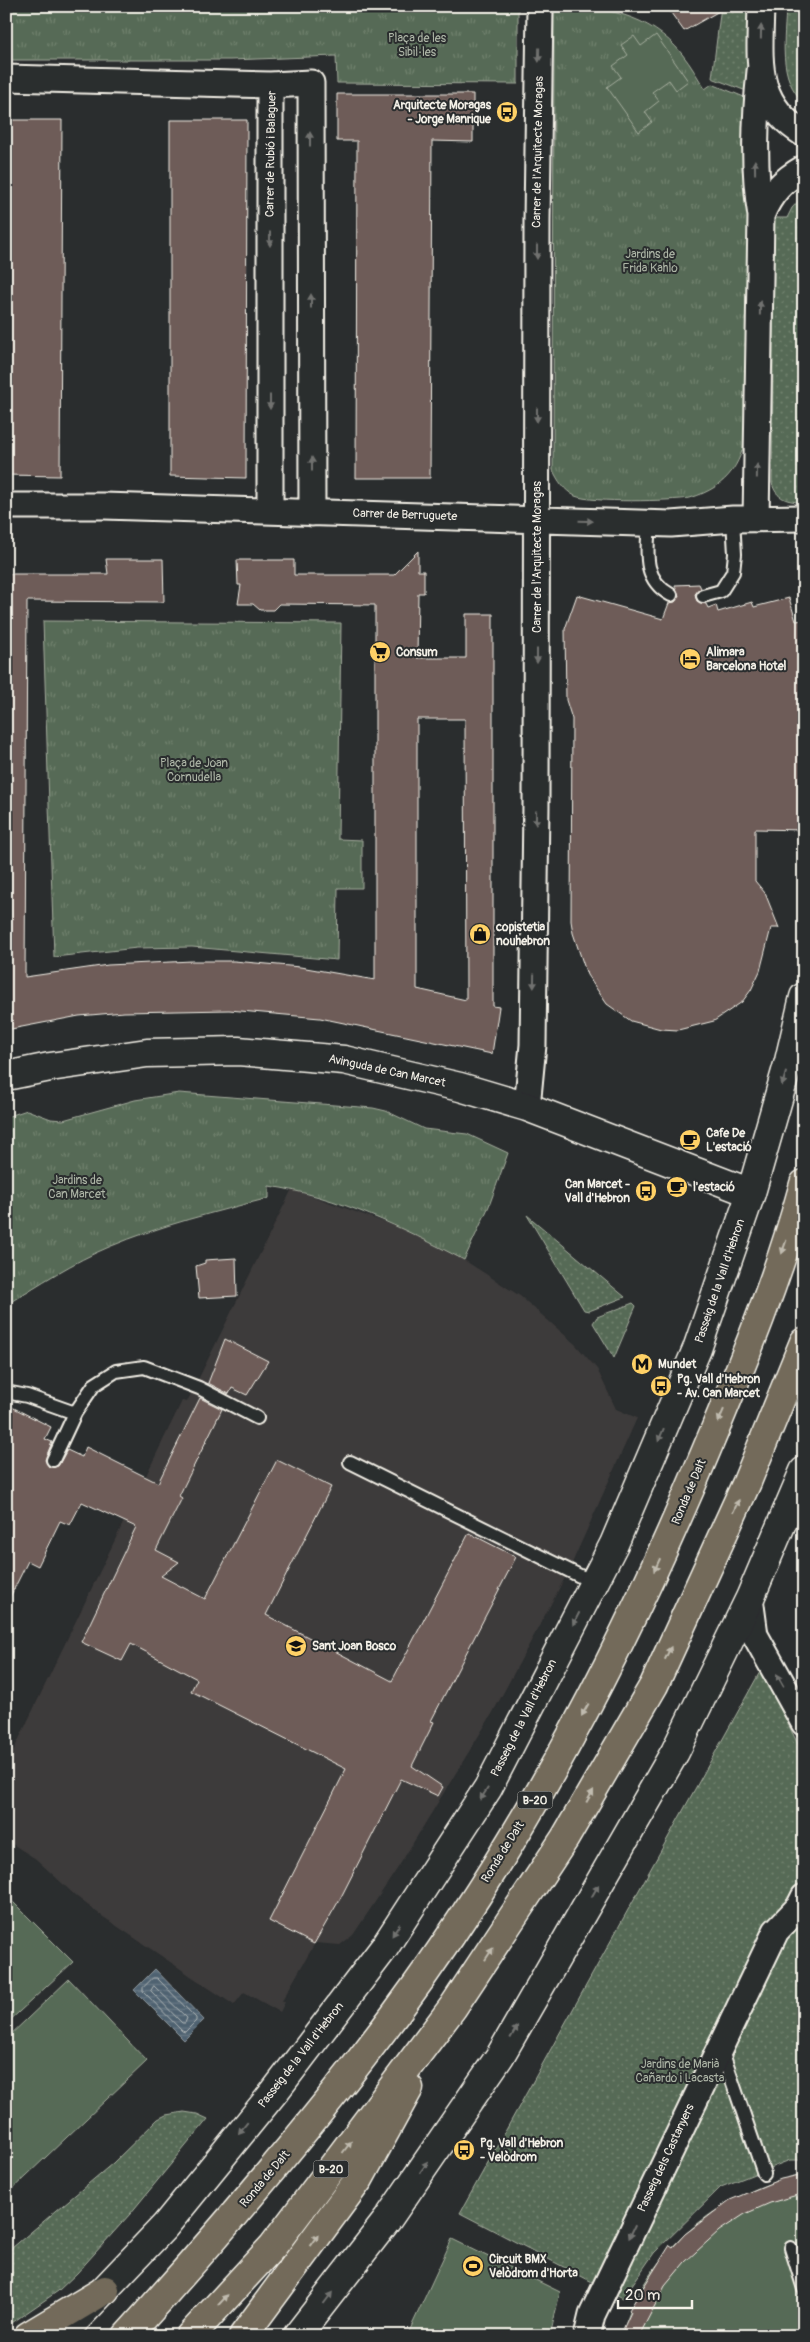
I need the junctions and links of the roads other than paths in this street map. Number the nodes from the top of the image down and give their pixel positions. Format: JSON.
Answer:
{"nodes":[{"id":1,"x":540,"y":6,"type":"edge"},
{"id":2,"x":761,"y":6,"type":"edge"},
{"id":3,"x":760,"y":71,"type":"junction"},
{"id":4,"x":6,"y":78,"type":"edge"},
{"id":5,"x":270,"y":85,"type":"junction"},
{"id":6,"x":804,"y":134,"type":"edge"},
{"id":7,"x":804,"y":168,"type":"edge"},
{"id":8,"x":761,"y":216,"type":"junction"},
{"id":9,"x":6,"y":506,"type":"edge"},
{"id":10,"x":270,"y":511,"type":"junction"},
{"id":11,"x":312,"y":513,"type":"junction"},
{"id":12,"x":804,"y":518,"type":"edge"},
{"id":13,"x":537,"y":519,"type":"junction"},
{"id":14,"x":744,"y":519,"type":"junction"},
{"id":15,"x":649,"y":524,"type":"junction"},
{"id":16,"x":671,"y":595,"type":"dead end"},
{"id":17,"x":704,"y":596,"type":"dead end"},
{"id":18,"x":804,"y":997,"type":"edge"},
{"id":19,"x":6,"y":1076,"type":"edge"},
{"id":20,"x":527,"y":1107,"type":"junction"},
{"id":21,"x":804,"y":1184,"type":"edge"},
{"id":22,"x":751,"y":1192,"type":"junction"},
{"id":23,"x":804,"y":1342,"type":"edge"},
{"id":24,"x":6,"y":1392,"type":"edge"},
{"id":25,"x":75,"y":1412,"type":"junction"},
{"id":26,"x":257,"y":1418,"type":"dead end"},
{"id":27,"x":53,"y":1460,"type":"dead end"},
{"id":28,"x":350,"y":1462,"type":"dead end"},
{"id":29,"x":804,"y":1471,"type":"edge"},
{"id":30,"x":594,"y":1583,"type":"junction"},
{"id":31,"x":750,"y":1598,"type":"junction"},
{"id":32,"x":804,"y":1723,"type":"edge"},
{"id":33,"x":802,"y":1904,"type":"edge"},
{"id":34,"x":462,"y":1994,"type":"junction"},
{"id":35,"x":720,"y":2045,"type":"junction"},
{"id":36,"x":764,"y":2174,"type":"dead end"},
{"id":37,"x":791,"y":2248,"type":"dead end"},
{"id":38,"x":804,"y":2289,"type":"edge"},
{"id":39,"x":105,"y":2290,"type":"junction"},
{"id":40,"x":28,"y":2336,"type":"edge"},
{"id":41,"x":60,"y":2336,"type":"edge"},
{"id":42,"x":127,"y":2336,"type":"edge"},
{"id":43,"x":190,"y":2336,"type":"edge"},
{"id":44,"x":243,"y":2336,"type":"edge"},
{"id":45,"x":297,"y":2336,"type":"edge"},
{"id":46,"x":587,"y":2336,"type":"edge"}],
"edges":[{"from":1,"to":13,"type":"street","name":"Carrer de l'Arquitecte Moragas","one_way":true},
{"from":3,"to":2,"type":"street","one_way":true},
{"from":3,"to":6,"type":"street"},
{"from":8,"to":3,"type":"street","one_way":true},
{"from":4,"to":5,"type":"street"},
{"from":5,"to":10,"type":"street","name":"Carrer de Rubió i Balaguer","one_way":true},
{"from":11,"to":5,"type":"street","name":"Carrer de Rubió i Balaguer","one_way":true},
{"from":7,"to":8,"type":"street"},
{"from":14,"to":8,"type":"street","one_way":true},
{"from":9,"to":10,"type":"street","name":"Carrer de Berruguete"},
{"from":10,"to":11,"type":"street","name":"Carrer de Berruguete"},
{"from":11,"to":13,"type":"street","name":"Carrer de Berruguete"},
{"from":12,"to":14,"type":"street","name":"Carrer de Berruguete"},
{"from":13,"to":15,"type":"street","name":"Carrer de Berruguete","one_way":true},
{"from":13,"to":20,"type":"street","name":"Carrer de l'Arquitecte Moragas","one_way":true},
{"from":14,"to":15,"type":"street","name":"Carrer de Berruguete"},
{"from":14,"to":17,"type":"lane"},
{"from":15,"to":16,"type":"lane"},
{"from":18,"to":22,"type":"street","name":"Passeig de la Vall d'Hebron","one_way":true},
{"from":19,"to":20,"type":"street","name":"Avinguda de Can Marcet"},
{"from":20,"to":22,"type":"street","name":"Avinguda de Can Marcet"},
{"from":21,"to":42,"type":"main road","name":"Ronda de Dalt","number":"B-20","one_way":true},
{"from":22,"to":30,"type":"street","name":"Passeig de la Vall d'Hebron","one_way":true},
{"from":34,"to":23,"type":"main road","number":"B-20","one_way":true},
{"from":24,"to":25,"type":"lane"},
{"from":25,"to":26,"type":"lane"},
{"from":25,"to":27,"type":"lane"},
{"from":28,"to":30,"type":"lane"},
{"from":29,"to":31,"type":"street"},
{"from":30,"to":39,"type":"street","name":"Passeig de la Vall d'Hebron","one_way":true},
{"from":32,"to":31,"type":"street","one_way":true},
{"from":45,"to":31,"type":"street","one_way":true},
{"from":33,"to":35,"type":"street","name":"Passeig dels Castanyers"},
{"from":43,"to":34,"type":"main road","number":"B-20","one_way":true},
{"from":44,"to":34,"type":"main road","one_way":true},
{"from":35,"to":36,"type":"lane"},
{"from":35,"to":46,"type":"street","name":"Passeig dels Castanyers","one_way":true},
{"from":37,"to":38,"type":"lane"},
{"from":39,"to":40,"type":"main road"},
{"from":39,"to":41,"type":"street","name":"Passeig de la Vall d'Hebron"}]}
